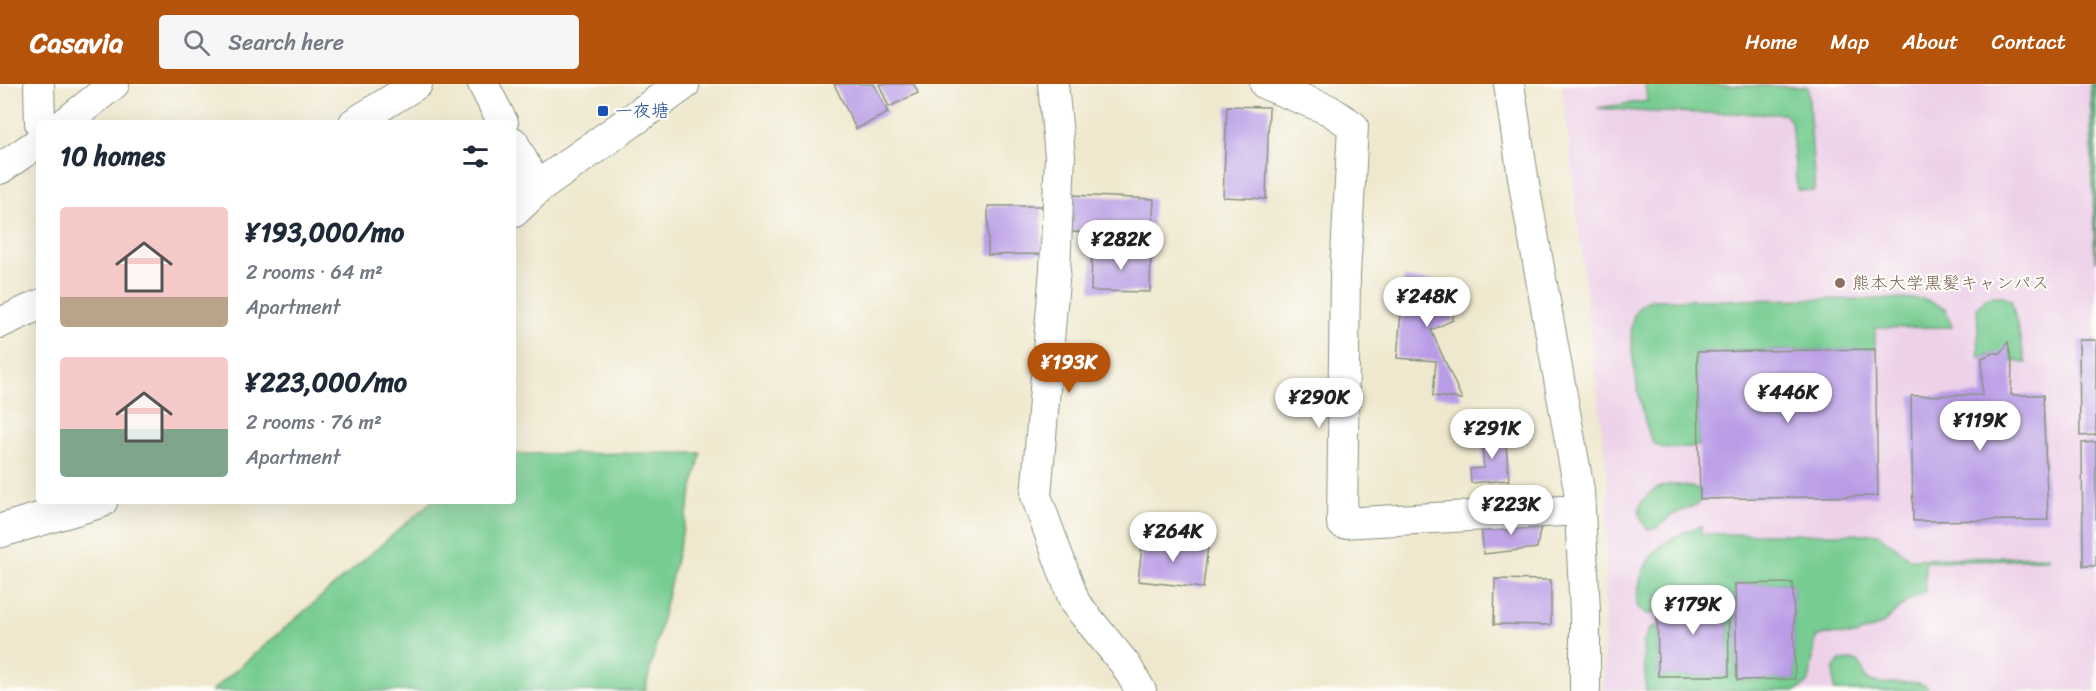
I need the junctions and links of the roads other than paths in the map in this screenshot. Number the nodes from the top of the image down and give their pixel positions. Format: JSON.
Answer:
{"nodes":[{"id":1,"x":39,"y":84,"type":"edge"},
{"id":2,"x":114,"y":84,"type":"edge"},
{"id":3,"x":417,"y":84,"type":"edge"},
{"id":4,"x":483,"y":84,"type":"edge"},
{"id":5,"x":683,"y":84,"type":"edge"},
{"id":6,"x":1053,"y":84,"type":"edge"},
{"id":7,"x":1265,"y":84,"type":"edge"},
{"id":8,"x":1509,"y":84,"type":"edge"},
{"id":9,"x":40,"y":120,"type":"edge"},
{"id":10,"x":69,"y":120,"type":"edge"},
{"id":11,"x":359,"y":120,"type":"edge"},
{"id":12,"x":501,"y":120,"type":"edge"},
{"id":13,"x":36,"y":144,"type":"edge"},
{"id":14,"x":516,"y":148,"type":"edge"},
{"id":15,"x":0,"y":169,"type":"edge"},
{"id":16,"x":537,"y":188,"type":"junction"},
{"id":17,"x":516,"y":208,"type":"edge"},
{"id":18,"x":36,"y":306,"type":"edge"},
{"id":19,"x":0,"y":322,"type":"edge"},
{"id":20,"x":91,"y":504,"type":"edge"},
{"id":21,"x":1580,"y":510,"type":"junction"},
{"id":22,"x":0,"y":531,"type":"edge"},
{"id":23,"x":1141,"y":691,"type":"edge"},
{"id":24,"x":1585,"y":691,"type":"edge"}],
"edges":[{"from":1,"to":9,"type":"street"},
{"from":2,"to":10,"type":"street"},
{"from":3,"to":11,"type":"street"},
{"from":4,"to":12,"type":"street"},
{"from":5,"to":16,"type":"main road"},
{"from":6,"to":23,"type":"street"},
{"from":7,"to":21,"type":"street"},
{"from":8,"to":21,"type":"street"},
{"from":13,"to":15,"type":"street"},
{"from":14,"to":16,"type":"street"},
{"from":16,"to":17,"type":"main road"},
{"from":18,"to":19,"type":"street"},
{"from":20,"to":22,"type":"main road"},
{"from":21,"to":24,"type":"street"}]}
